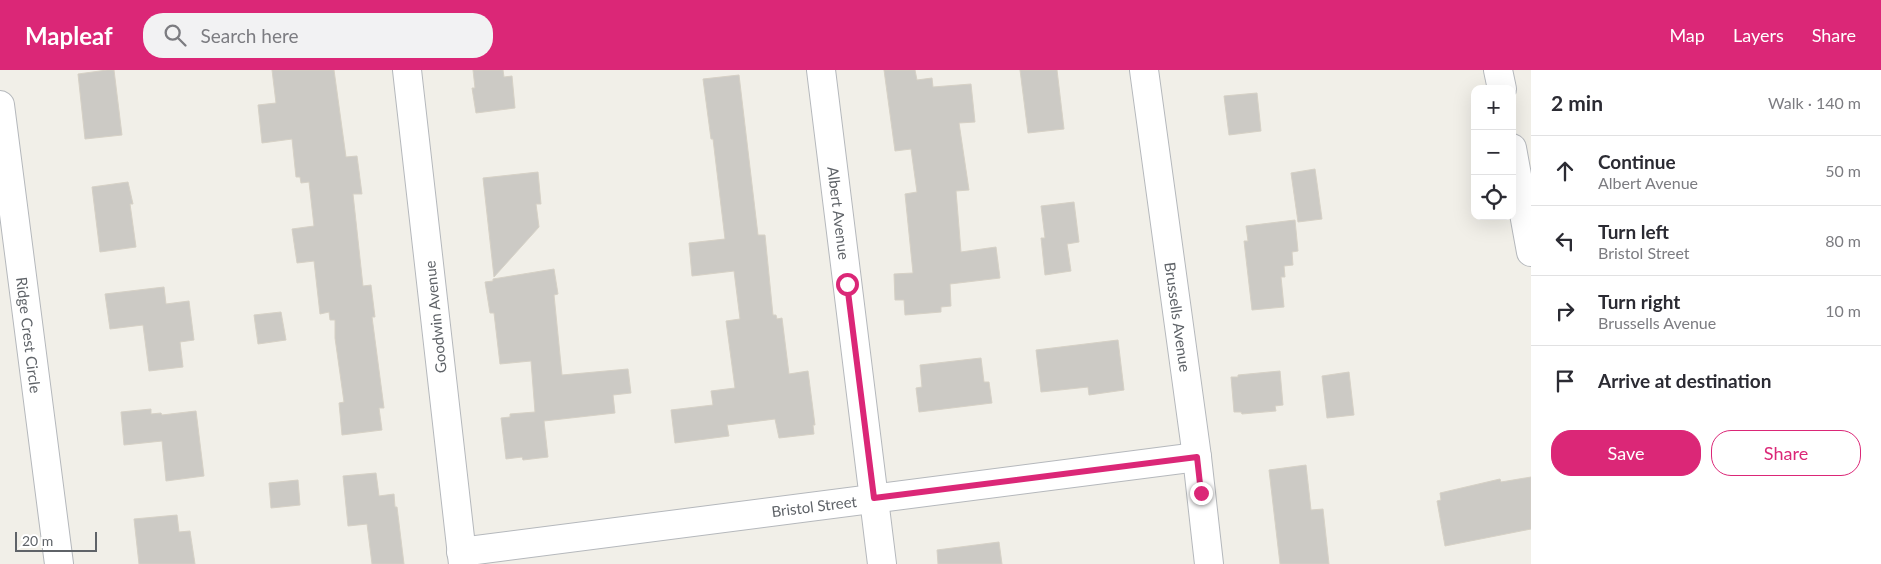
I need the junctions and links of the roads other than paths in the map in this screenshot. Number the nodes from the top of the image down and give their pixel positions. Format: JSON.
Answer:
{"nodes":[{"id":1,"x":408,"y":70,"type":"edge"},
{"id":2,"x":821,"y":70,"type":"edge"},
{"id":3,"x":1144,"y":70,"type":"edge"},
{"id":4,"x":1498,"y":70,"type":"edge"},
{"id":5,"x":1501,"y":85,"type":"edge"},
{"id":6,"x":0,"y":105,"type":"edge"},
{"id":7,"x":1516,"y":170,"type":"edge"},
{"id":8,"x":1531,"y":252,"type":"edge"},
{"id":9,"x":1197,"y":457,"type":"junction"},
{"id":10,"x":874,"y":498,"type":"junction"},
{"id":11,"x":462,"y":558,"type":"edge"},
{"id":12,"x":59,"y":564,"type":"edge"},
{"id":13,"x":882,"y":564,"type":"edge"},
{"id":14,"x":1210,"y":564,"type":"edge"}],
"edges":[{"from":1,"to":11,"type":"street","name":"Goodwin Avenue"},
{"from":2,"to":10,"type":"street","name":"Albert Avenue"},
{"from":3,"to":9,"type":"street","name":"Brussells Avenue"},
{"from":4,"to":5,"type":"street"},
{"from":6,"to":12,"type":"street","name":"Ridge Crest Circle"},
{"from":7,"to":8,"type":"street"},
{"from":9,"to":10,"type":"street","name":"Bristol Street"},
{"from":9,"to":14,"type":"street","name":"Brussells Avenue"},
{"from":10,"to":11,"type":"street","name":"Bristol Street"},
{"from":10,"to":13,"type":"street","name":"Albert Avenue"}]}
